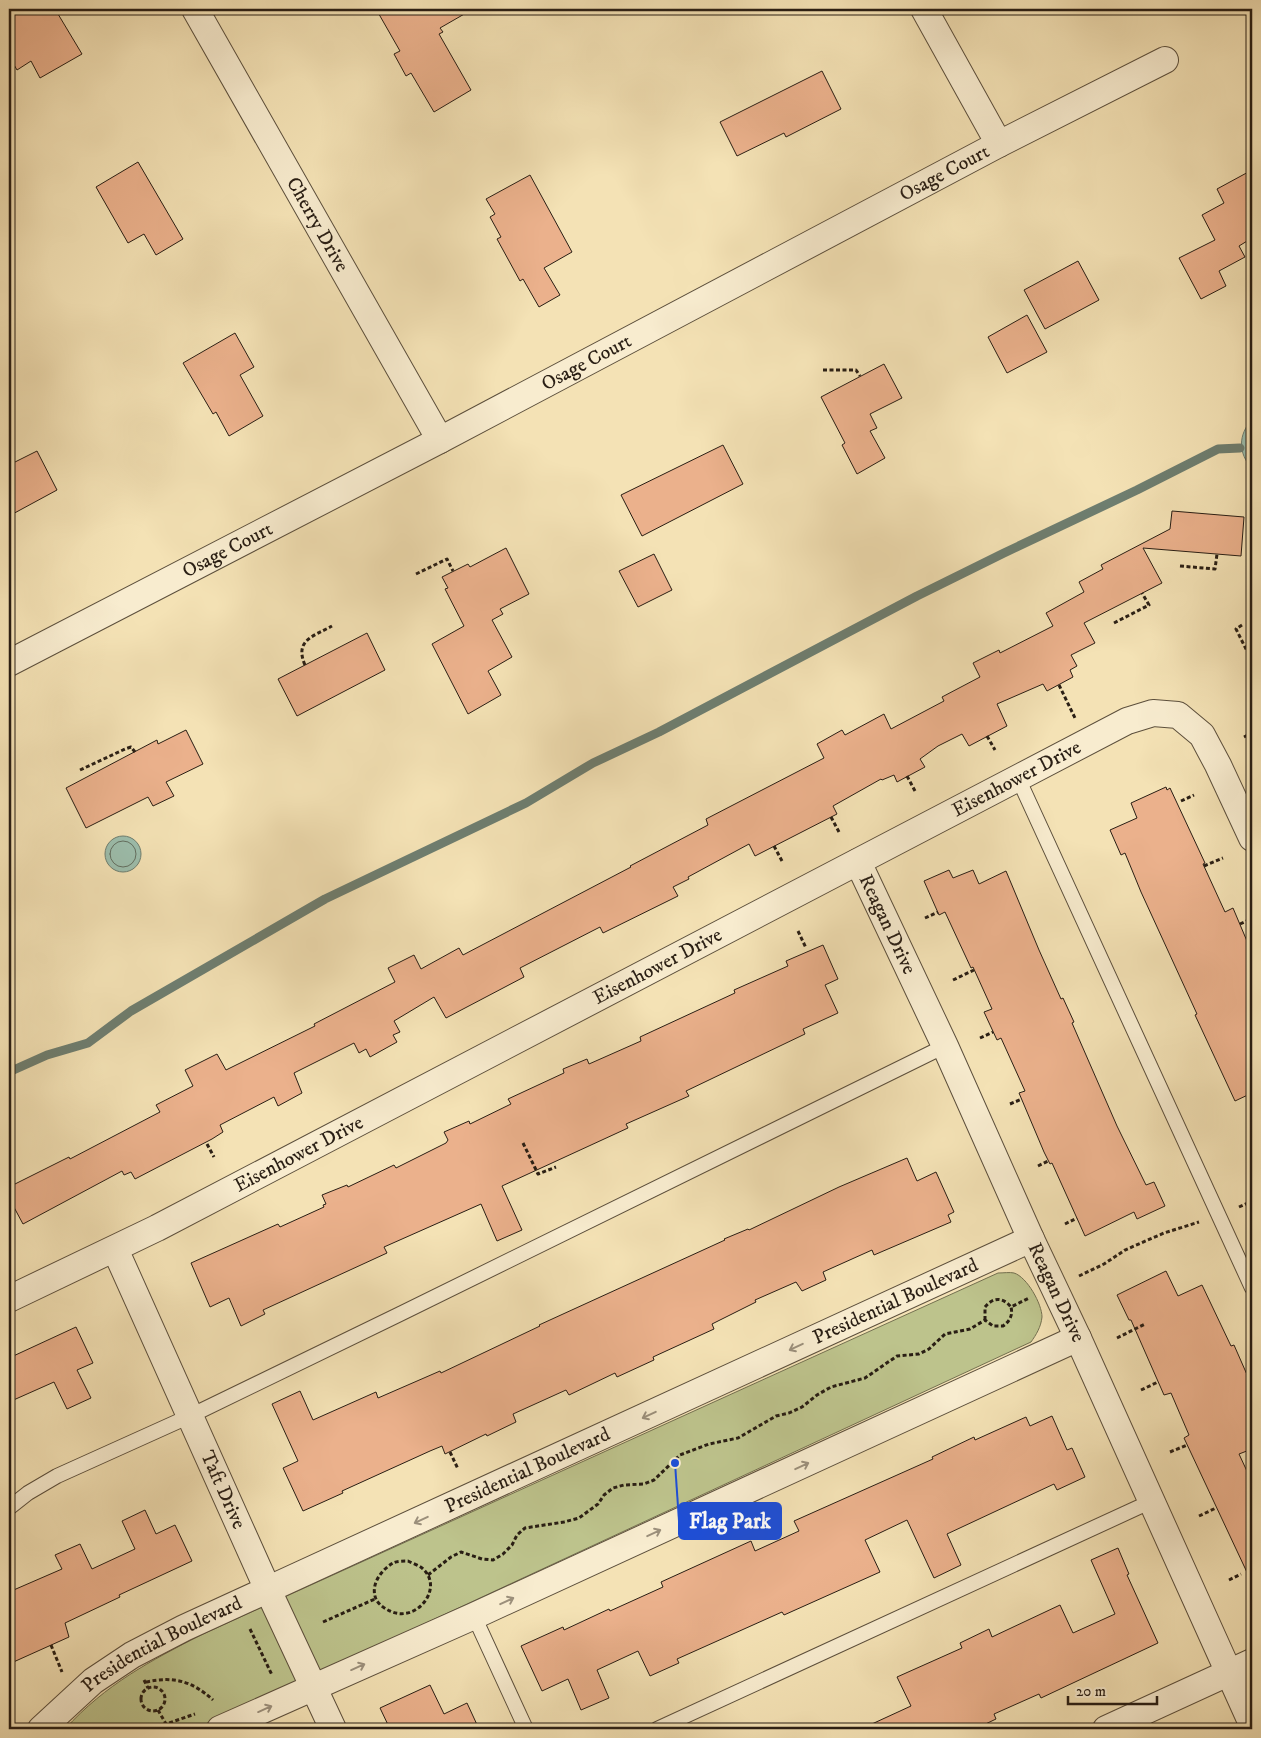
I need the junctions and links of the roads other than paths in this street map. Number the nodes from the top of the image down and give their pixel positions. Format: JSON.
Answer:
{"nodes":[{"id":1,"x":195,"y":9,"type":"edge"},
{"id":2,"x":924,"y":9,"type":"edge"},
{"id":3,"x":1165,"y":60,"type":"dead end"},
{"id":4,"x":999,"y":144,"type":"junction"},
{"id":5,"x":440,"y":440,"type":"junction"},
{"id":6,"x":9,"y":663,"type":"edge"},
{"id":7,"x":1018,"y":778,"type":"junction"},
{"id":8,"x":1252,"y":838,"type":"edge"},
{"id":9,"x":858,"y":862,"type":"junction"},
{"id":10,"x":945,"y":1046,"type":"junction"},
{"id":11,"x":1031,"y":1239,"type":"junction"},
{"id":12,"x":115,"y":1249,"type":"junction"},
{"id":13,"x":1252,"y":1288,"type":"edge"},
{"id":14,"x":9,"y":1298,"type":"edge"},
{"id":15,"x":1078,"y":1338,"type":"junction"},
{"id":16,"x":190,"y":1416,"type":"junction"},
{"id":17,"x":1152,"y":1502,"type":"junction"},
{"id":18,"x":9,"y":1508,"type":"edge"},
{"id":19,"x":268,"y":1590,"type":"junction"},
{"id":20,"x":474,"y":1616,"type":"junction"},
{"id":21,"x":1252,"y":1662,"type":"edge"},
{"id":22,"x":1228,"y":1673,"type":"junction"},
{"id":23,"x":314,"y":1688,"type":"junction"},
{"id":24,"x":214,"y":1715,"type":"edge"},
{"id":25,"x":1252,"y":1724,"type":"edge"},
{"id":26,"x":41,"y":1729,"type":"edge"},
{"id":27,"x":333,"y":1729,"type":"edge"},
{"id":28,"x":526,"y":1729,"type":"edge"},
{"id":29,"x":657,"y":1729,"type":"edge"},
{"id":30,"x":1106,"y":1729,"type":"edge"}],
"edges":[{"from":1,"to":5,"type":"street","name":"Cherry Drive"},
{"from":2,"to":4,"type":"street"},
{"from":3,"to":4,"type":"street","name":"Osage Court"},
{"from":4,"to":5,"type":"street","name":"Osage Court"},
{"from":5,"to":6,"type":"street","name":"Osage Court"},
{"from":7,"to":8,"type":"street","name":"Eisenhower Drive"},
{"from":7,"to":9,"type":"street","name":"Eisenhower Drive"},
{"from":7,"to":13,"type":"lane"},
{"from":9,"to":10,"type":"street","name":"Reagan Drive"},
{"from":9,"to":12,"type":"street","name":"Eisenhower Drive"},
{"from":10,"to":11,"type":"street","name":"Reagan Drive"},
{"from":10,"to":16,"type":"lane"},
{"from":11,"to":15,"type":"street","name":"Reagan Drive"},
{"from":11,"to":19,"type":"street","name":"Presidential Boulevard","one_way":true},
{"from":12,"to":14,"type":"street","name":"Eisenhower Drive"},
{"from":12,"to":16,"type":"street","name":"Taft Drive"},
{"from":15,"to":17,"type":"street","name":"Reagan Drive"},
{"from":20,"to":15,"type":"street","one_way":true},
{"from":16,"to":18,"type":"lane"},
{"from":16,"to":19,"type":"street","name":"Taft Drive"},
{"from":17,"to":22,"type":"street","name":"Reagan Drive"},
{"from":17,"to":29,"type":"lane"},
{"from":19,"to":23,"type":"street","name":"Taft Drive"},
{"from":19,"to":26,"type":"street","name":"Presidential Boulevard"},
{"from":23,"to":20,"type":"street","one_way":true},
{"from":20,"to":28,"type":"lane"},
{"from":21,"to":22,"type":"street"},
{"from":22,"to":25,"type":"street","name":"Reagan Drive"},
{"from":22,"to":30,"type":"street"},
{"from":24,"to":23,"type":"street","one_way":true},
{"from":23,"to":27,"type":"street","name":"Taft Drive"}]}
